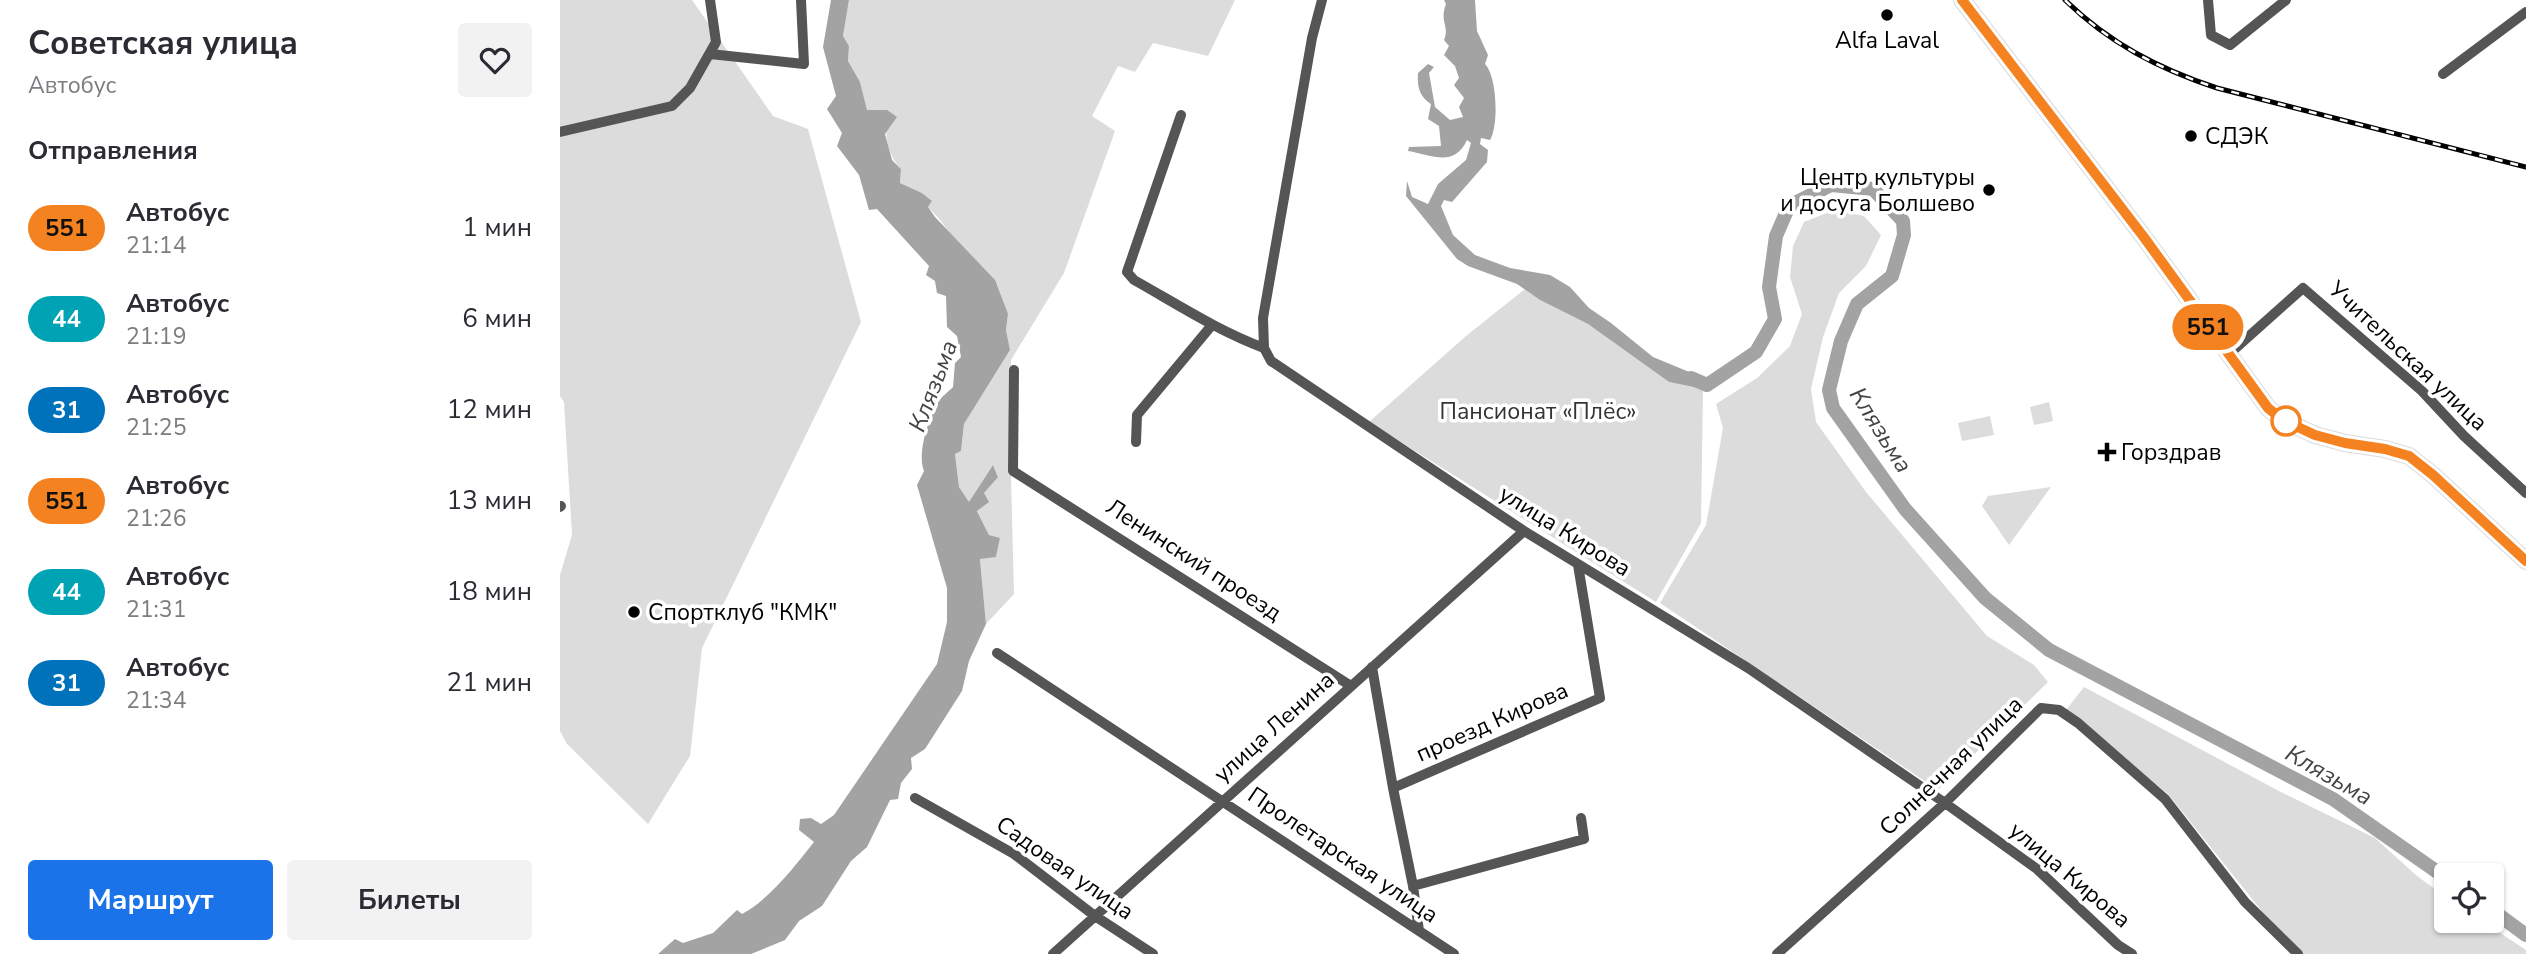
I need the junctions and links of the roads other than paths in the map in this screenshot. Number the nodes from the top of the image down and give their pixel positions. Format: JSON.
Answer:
{"nodes":[{"id":1,"x":710,"y":0,"type":"edge"},
{"id":2,"x":801,"y":0,"type":"edge"},
{"id":3,"x":1322,"y":0,"type":"edge"},
{"id":4,"x":1962,"y":0,"type":"edge"},
{"id":5,"x":2208,"y":0,"type":"edge"},
{"id":6,"x":2286,"y":0,"type":"edge"},
{"id":7,"x":2526,"y":12,"type":"edge"},
{"id":8,"x":710,"y":54,"type":"junction"},
{"id":9,"x":2443,"y":74,"type":"dead end"},
{"id":10,"x":1181,"y":116,"type":"dead end"},
{"id":11,"x":560,"y":132,"type":"edge"},
{"id":12,"x":1212,"y":325,"type":"junction"},
{"id":13,"x":1264,"y":348,"type":"junction"},
{"id":14,"x":2228,"y":354,"type":"junction"},
{"id":15,"x":1014,"y":370,"type":"dead end"},
{"id":16,"x":1136,"y":442,"type":"dead end"},
{"id":17,"x":2526,"y":493,"type":"edge"},
{"id":18,"x":1524,"y":531,"type":"junction"},
{"id":19,"x":2526,"y":561,"type":"edge"},
{"id":20,"x":1578,"y":565,"type":"junction"},
{"id":21,"x":997,"y":653,"type":"dead end"},
{"id":22,"x":1372,"y":667,"type":"junction"},
{"id":23,"x":1351,"y":686,"type":"junction"},
{"id":24,"x":1393,"y":788,"type":"junction"},
{"id":25,"x":915,"y":798,"type":"dead end"},
{"id":26,"x":1223,"y":801,"type":"junction"},
{"id":27,"x":1945,"y":803,"type":"junction"},
{"id":28,"x":1581,"y":818,"type":"dead end"},
{"id":29,"x":1413,"y":886,"type":"junction"},
{"id":30,"x":1096,"y":916,"type":"junction"},
{"id":31,"x":1419,"y":931,"type":"junction"},
{"id":32,"x":2115,"y":950,"type":"edge"},
{"id":33,"x":1052,"y":954,"type":"edge"},
{"id":34,"x":1153,"y":954,"type":"edge"},
{"id":35,"x":1454,"y":954,"type":"edge"},
{"id":36,"x":1777,"y":954,"type":"edge"},
{"id":37,"x":2132,"y":954,"type":"edge"},
{"id":38,"x":2298,"y":954,"type":"edge"}],
"edges":[{"from":1,"to":8,"type":"street"},
{"from":2,"to":8,"type":"street"},
{"from":3,"to":13,"type":"street"},
{"from":4,"to":14,"type":"main road"},
{"from":5,"to":6,"type":"street"},
{"from":7,"to":9,"type":"street"},
{"from":8,"to":11,"type":"street"},
{"from":10,"to":12,"type":"street"},
{"from":12,"to":13,"type":"street"},
{"from":12,"to":16,"type":"street"},
{"from":13,"to":18,"type":"street","name":"улица Кирова"},
{"from":14,"to":17,"type":"street","name":"Учительская улица"},
{"from":14,"to":19,"type":"main road"},
{"from":15,"to":23,"type":"street","name":"Ленинский проезд"},
{"from":18,"to":20,"type":"street","name":"улица Кирова"},
{"from":18,"to":22,"type":"street","name":"улица Ленина"},
{"from":20,"to":24,"type":"street","name":"проезд Кирова"},
{"from":20,"to":27,"type":"street","name":"улица Кирова"},
{"from":21,"to":26,"type":"street","name":"Пролетарская улица"},
{"from":22,"to":23,"type":"street","name":"улица Ленина"},
{"from":22,"to":24,"type":"street"},
{"from":23,"to":26,"type":"street","name":"улица Ленина"},
{"from":24,"to":29,"type":"street"},
{"from":25,"to":30,"type":"street","name":"Садовая улица"},
{"from":26,"to":30,"type":"street","name":"улица Ленина"},
{"from":26,"to":31,"type":"street","name":"Пролетарская улица"},
{"from":27,"to":32,"type":"street","name":"улица Кирова"},
{"from":27,"to":36,"type":"street","name":"Солнечная улица"},
{"from":27,"to":38,"type":"street","name":"Солнечная улица"},
{"from":28,"to":29,"type":"street"},
{"from":29,"to":31,"type":"street"},
{"from":30,"to":33,"type":"street","name":"улица Ленина"},
{"from":30,"to":34,"type":"street","name":"Садовая улица"},
{"from":31,"to":35,"type":"street","name":"Пролетарская улица"},
{"from":32,"to":37,"type":"street","name":"улица Кирова"}]}
